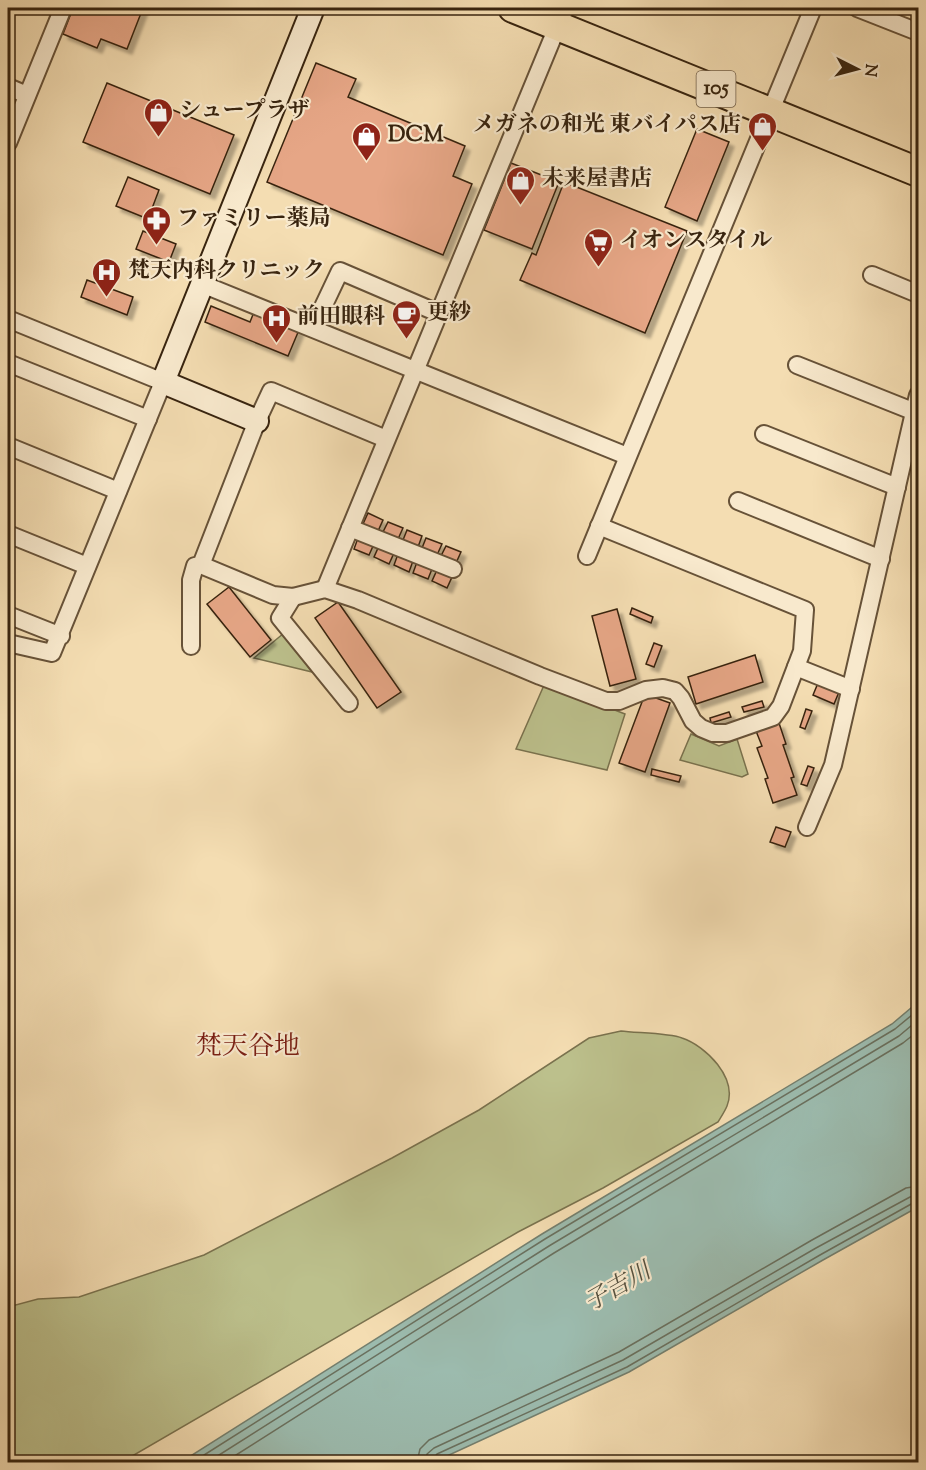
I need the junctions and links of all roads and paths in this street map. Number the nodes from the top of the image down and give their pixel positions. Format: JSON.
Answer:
{"nodes":[{"id":1,"x":63,"y":8,"type":"edge"},
{"id":2,"x":313,"y":8,"type":"edge"},
{"id":3,"x":513,"y":8,"type":"edge"},
{"id":4,"x":813,"y":8,"type":"edge"},
{"id":5,"x":857,"y":8,"type":"edge"},
{"id":6,"x":561,"y":17,"type":"edge"},
{"id":7,"x":918,"y":32,"type":"edge"},
{"id":8,"x":8,"y":87,"type":"edge"},
{"id":9,"x":27,"y":94,"type":"junction"},
{"id":10,"x":771,"y":111,"type":"junction"},
{"id":11,"x":8,"y":144,"type":"edge"},
{"id":12,"x":918,"y":172,"type":"edge"},
{"id":13,"x":872,"y":275,"type":"dead end"},
{"id":14,"x":202,"y":284,"type":"junction"},
{"id":15,"x":918,"y":294,"type":"edge"},
{"id":16,"x":438,"y":313,"type":"junction"},
{"id":17,"x":8,"y":320,"type":"edge"},
{"id":18,"x":313,"y":328,"type":"junction"},
{"id":19,"x":8,"y":363,"type":"edge"},
{"id":20,"x":797,"y":365,"type":"dead end"},
{"id":21,"x":416,"y":371,"type":"junction"},
{"id":22,"x":163,"y":382,"type":"junction"},
{"id":23,"x":917,"y":404,"type":"edge"},
{"id":24,"x":147,"y":419,"type":"junction"},
{"id":25,"x":257,"y":421,"type":"junction"},
{"id":26,"x":764,"y":434,"type":"dead end"},
{"id":27,"x":386,"y":439,"type":"junction"},
{"id":28,"x":8,"y":446,"type":"edge"},
{"id":29,"x":627,"y":456,"type":"junction"},
{"id":30,"x":897,"y":487,"type":"junction"},
{"id":31,"x":118,"y":491,"type":"junction"},
{"id":32,"x":738,"y":501,"type":"dead end"},
{"id":33,"x":599,"y":526,"type":"junction"},
{"id":34,"x":350,"y":528,"type":"junction"},
{"id":35,"x":8,"y":534,"type":"edge"},
{"id":36,"x":587,"y":556,"type":"dead end"},
{"id":37,"x":881,"y":559,"type":"junction"},
{"id":38,"x":201,"y":565,"type":"junction"},
{"id":39,"x":87,"y":566,"type":"junction"},
{"id":40,"x":453,"y":569,"type":"dead end"},
{"id":41,"x":325,"y":589,"type":"junction"},
{"id":42,"x":293,"y":597,"type":"junction"},
{"id":43,"x":8,"y":615,"type":"edge"},
{"id":44,"x":61,"y":636,"type":"junction"},
{"id":45,"x":8,"y":643,"type":"edge"},
{"id":46,"x":191,"y":646,"type":"dead end"},
{"id":47,"x":796,"y":667,"type":"junction"},
{"id":48,"x":851,"y":689,"type":"junction"},
{"id":49,"x":348,"y":703,"type":"dead end"},
{"id":50,"x":807,"y":827,"type":"dead end"}],
"edges":[{"from":1,"to":9,"type":"street"},
{"from":2,"to":14,"type":"street"},
{"from":3,"to":6,"type":"highway","number":"105"},
{"from":4,"to":10,"type":"street"},
{"from":5,"to":7,"type":"street"},
{"from":6,"to":10,"type":"highway","number":"105"},
{"from":6,"to":16,"type":"street"},
{"from":8,"to":9,"type":"street"},
{"from":9,"to":11,"type":"street"},
{"from":10,"to":12,"type":"highway","number":"105"},
{"from":10,"to":29,"type":"street"},
{"from":13,"to":15,"type":"street"},
{"from":14,"to":18,"type":"street"},
{"from":14,"to":22,"type":"street"},
{"from":16,"to":18,"type":"street"},
{"from":16,"to":21,"type":"street"},
{"from":17,"to":22,"type":"street"},
{"from":18,"to":21,"type":"street"},
{"from":19,"to":24,"type":"street"},
{"from":20,"to":23,"type":"street"},
{"from":21,"to":27,"type":"street"},
{"from":21,"to":29,"type":"street"},
{"from":22,"to":24,"type":"street"},
{"from":22,"to":25,"type":"street"},
{"from":23,"to":30,"type":"street"},
{"from":24,"to":31,"type":"street"},
{"from":25,"to":27,"type":"street"},
{"from":25,"to":38,"type":"street"},
{"from":26,"to":30,"type":"street"},
{"from":27,"to":34,"type":"street"},
{"from":28,"to":31,"type":"street"},
{"from":29,"to":33,"type":"street"},
{"from":30,"to":37,"type":"street"},
{"from":31,"to":39,"type":"street"},
{"from":32,"to":37,"type":"street"},
{"from":33,"to":36,"type":"street"},
{"from":33,"to":47,"type":"street"},
{"from":34,"to":40,"type":"street"},
{"from":34,"to":41,"type":"street"},
{"from":35,"to":39,"type":"street"},
{"from":37,"to":48,"type":"street"},
{"from":38,"to":42,"type":"street"},
{"from":38,"to":46,"type":"street"},
{"from":39,"to":44,"type":"street"},
{"from":41,"to":42,"type":"street"},
{"from":41,"to":47,"type":"street"},
{"from":42,"to":49,"type":"street"},
{"from":43,"to":44,"type":"street"},
{"from":44,"to":45,"type":"street"},
{"from":47,"to":48,"type":"street"},
{"from":48,"to":50,"type":"street"}]}
